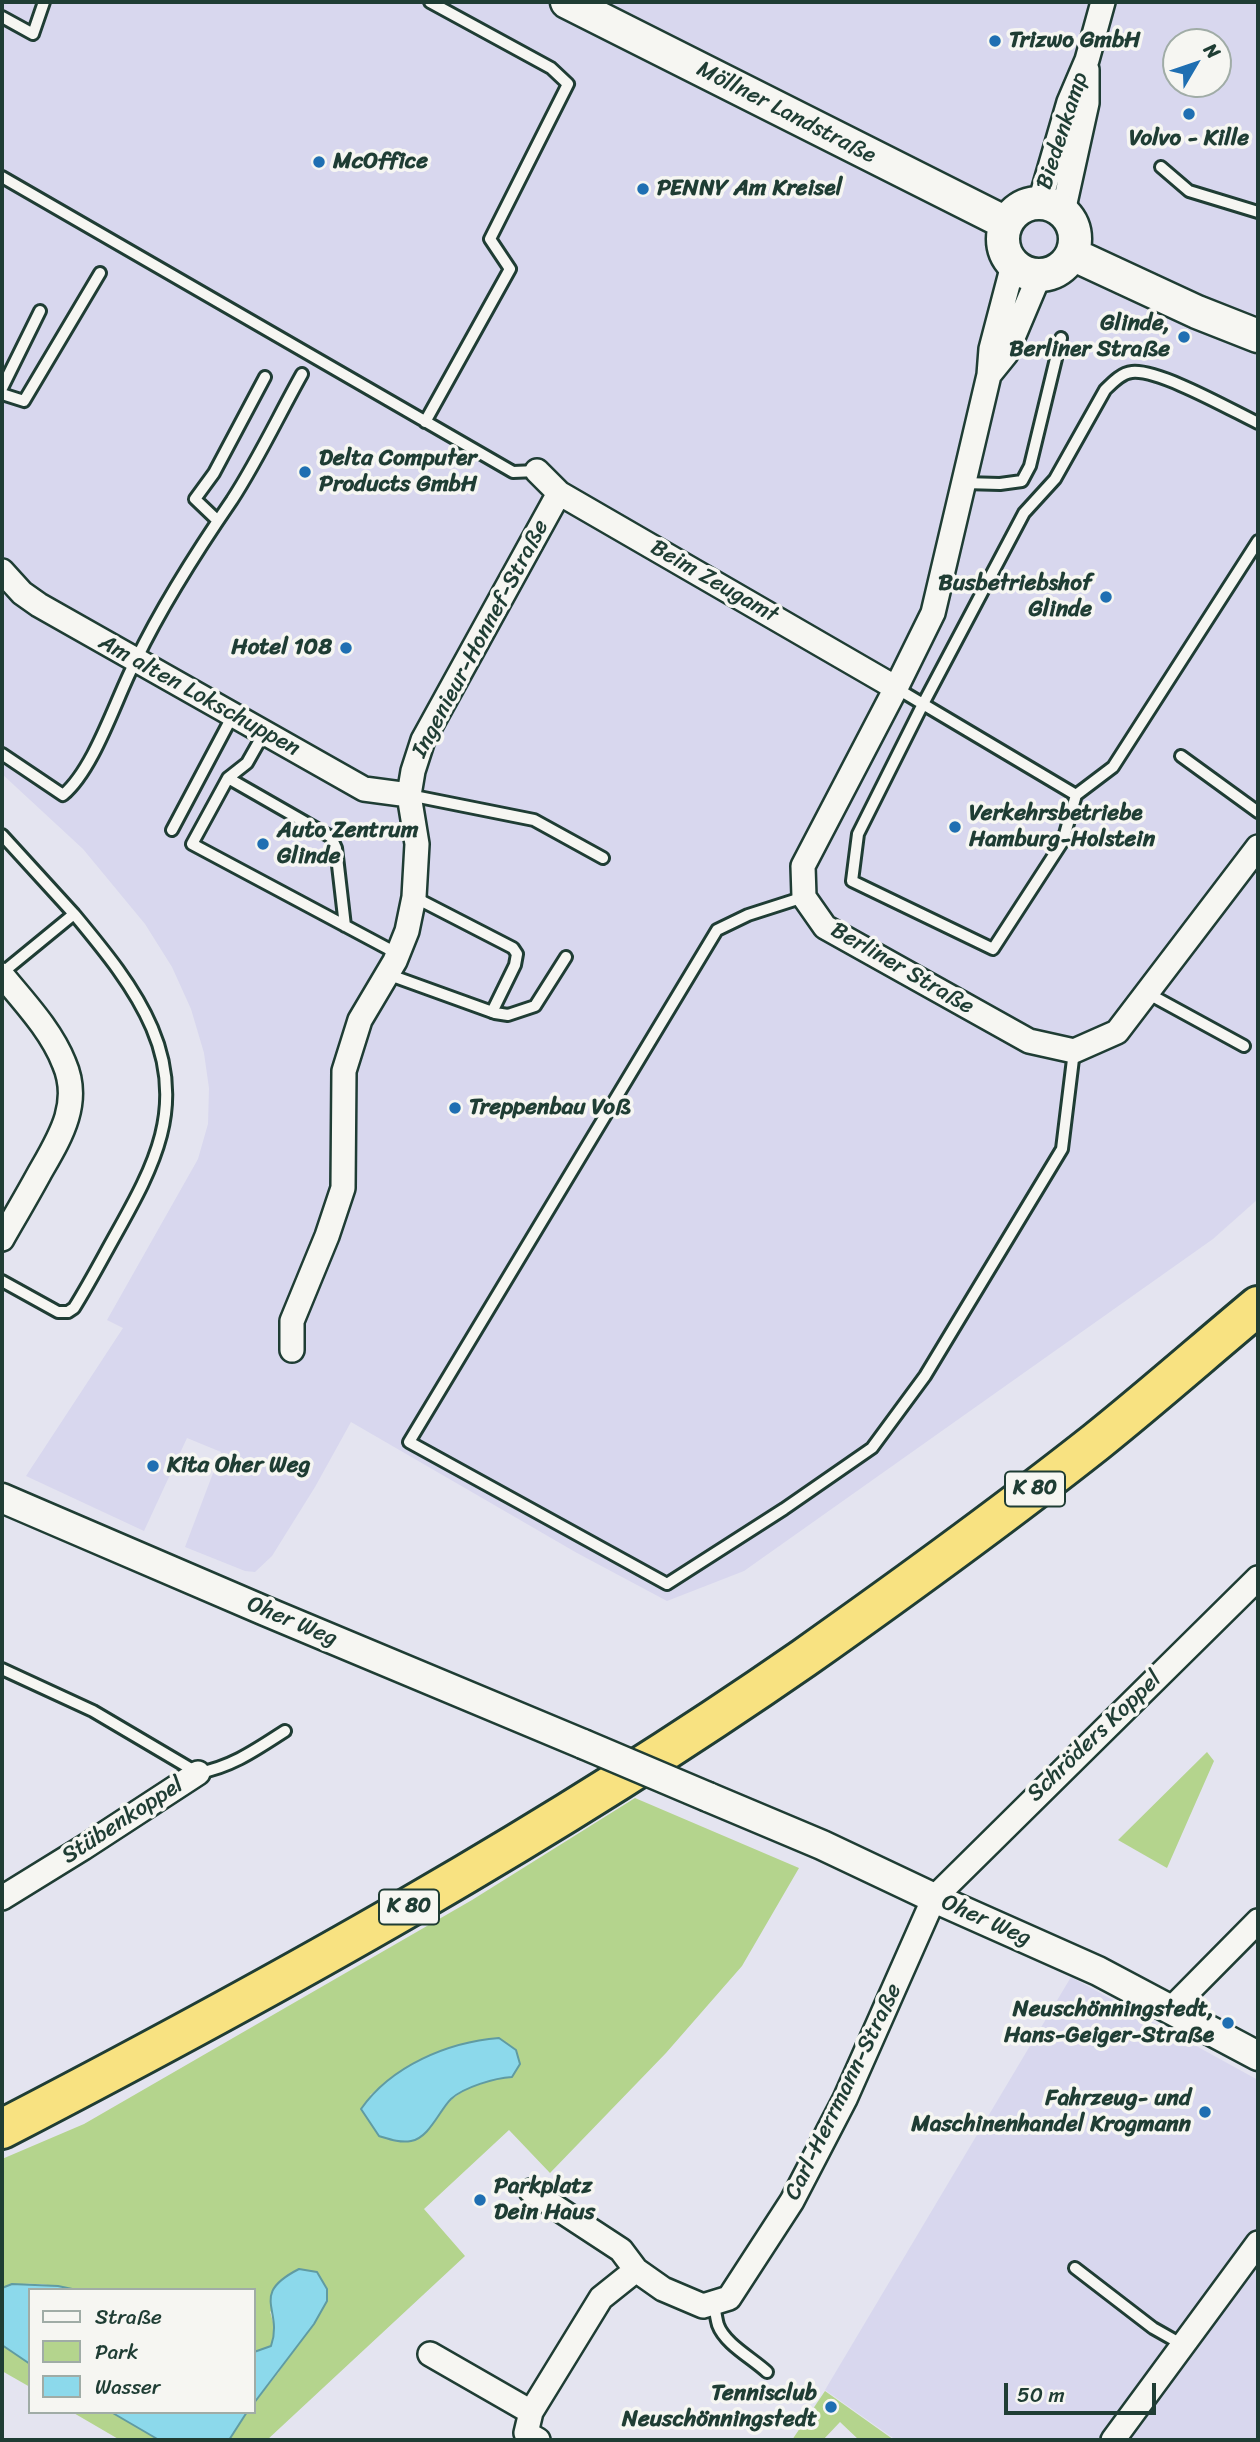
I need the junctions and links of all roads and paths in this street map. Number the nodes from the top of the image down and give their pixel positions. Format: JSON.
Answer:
{"nodes":[{"id":1,"x":44,"y":2,"type":"edge"},
{"id":2,"x":430,"y":2,"type":"edge"},
{"id":3,"x":567,"y":2,"type":"edge"},
{"id":4,"x":1103,"y":2,"type":"edge"},
{"id":5,"x":2,"y":17,"type":"edge"},
{"id":6,"x":1161,"y":167,"type":"dead end"},
{"id":7,"x":2,"y":177,"type":"edge"},
{"id":8,"x":1052,"y":207,"type":"junction"},
{"id":9,"x":1258,"y":212,"type":"edge"},
{"id":10,"x":1006,"y":223,"type":"junction"},
{"id":11,"x":1072,"y":254,"type":"junction"},
{"id":12,"x":1026,"y":270,"type":"junction"},
{"id":13,"x":100,"y":273,"type":"dead end"},
{"id":14,"x":40,"y":311,"type":"dead end"},
{"id":15,"x":1258,"y":336,"type":"edge"},
{"id":16,"x":1061,"y":338,"type":"dead end"},
{"id":17,"x":302,"y":374,"type":"dead end"},
{"id":18,"x":265,"y":377,"type":"dead end"},
{"id":19,"x":2,"y":388,"type":"edge"},
{"id":20,"x":2,"y":394,"type":"edge"},
{"id":21,"x":425,"y":422,"type":"junction"},
{"id":22,"x":1258,"y":424,"type":"edge"},
{"id":23,"x":537,"y":471,"type":"joint"},
{"id":24,"x":964,"y":482,"type":"junction"},
{"id":25,"x":559,"y":493,"type":"junction"},
{"id":26,"x":217,"y":520,"type":"junction"},
{"id":27,"x":1258,"y":541,"type":"edge"},
{"id":28,"x":2,"y":571,"type":"edge"},
{"id":29,"x":136,"y":660,"type":"junction"},
{"id":30,"x":896,"y":688,"type":"junction"},
{"id":31,"x":923,"y":704,"type":"junction"},
{"id":32,"x":233,"y":715,"type":"junction"},
{"id":33,"x":264,"y":733,"type":"junction"},
{"id":34,"x":2,"y":754,"type":"edge"},
{"id":35,"x":1181,"y":756,"type":"dead end"},
{"id":36,"x":229,"y":778,"type":"junction"},
{"id":37,"x":409,"y":795,"type":"junction"},
{"id":38,"x":1076,"y":795,"type":"junction"},
{"id":39,"x":1258,"y":812,"type":"edge"},
{"id":40,"x":172,"y":830,"type":"dead end"},
{"id":41,"x":2,"y":835,"type":"edge"},
{"id":42,"x":1258,"y":847,"type":"edge"},
{"id":43,"x":603,"y":859,"type":"dead end"},
{"id":44,"x":414,"y":897,"type":"junction"},
{"id":45,"x":804,"y":897,"type":"junction"},
{"id":46,"x":74,"y":914,"type":"junction"},
{"id":47,"x":345,"y":926,"type":"junction"},
{"id":48,"x":566,"y":957,"type":"dead end"},
{"id":49,"x":392,"y":964,"type":"junction"},
{"id":50,"x":2,"y":974,"type":"edge"},
{"id":51,"x":1147,"y":993,"type":"junction"},
{"id":52,"x":492,"y":1012,"type":"junction"},
{"id":53,"x":1244,"y":1046,"type":"dead end"},
{"id":54,"x":1074,"y":1051,"type":"junction"},
{"id":55,"x":2,"y":1240,"type":"edge"},
{"id":56,"x":2,"y":1281,"type":"edge"},
{"id":57,"x":1258,"y":1306,"type":"edge"},
{"id":58,"x":292,"y":1350,"type":"dead end"},
{"id":59,"x":2,"y":1498,"type":"edge"},
{"id":60,"x":1258,"y":1578,"type":"edge"},
{"id":61,"x":2,"y":1669,"type":"edge"},
{"id":62,"x":285,"y":1731,"type":"dead end"},
{"id":63,"x":198,"y":1773,"type":"junction"},
{"id":64,"x":2,"y":1898,"type":"edge"},
{"id":65,"x":934,"y":1898,"type":"junction"},
{"id":66,"x":1258,"y":1921,"type":"edge"},
{"id":67,"x":1172,"y":2008,"type":"junction"},
{"id":68,"x":1258,"y":2056,"type":"edge"},
{"id":69,"x":2,"y":2129,"type":"edge"},
{"id":70,"x":531,"y":2191,"type":"dead end"},
{"id":71,"x":1258,"y":2243,"type":"edge"},
{"id":72,"x":1075,"y":2268,"type":"dead end"},
{"id":73,"x":636,"y":2270,"type":"junction"},
{"id":74,"x":714,"y":2303,"type":"junction"},
{"id":75,"x":1183,"y":2345,"type":"junction"},
{"id":76,"x":430,"y":2354,"type":"dead end"},
{"id":77,"x":767,"y":2372,"type":"dead end"},
{"id":78,"x":531,"y":2412,"type":"junction"},
{"id":79,"x":538,"y":2440,"type":"edge"},
{"id":80,"x":1113,"y":2440,"type":"edge"}],
"edges":[{"from":1,"to":5,"type":"lane"},
{"from":2,"to":21,"type":"lane"},
{"from":3,"to":10,"type":"main road","name":"Möllner Landstraße"},
{"from":4,"to":8,"type":"street","name":"Biedenkamp"},
{"from":6,"to":9,"type":"lane"},
{"from":7,"to":21,"type":"lane"},
{"from":8,"to":10,"type":"main road"},
{"from":8,"to":11,"type":"main road"},
{"from":10,"to":12,"type":"main road"},
{"from":11,"to":12,"type":"main road"},
{"from":11,"to":15,"type":"main road"},
{"from":12,"to":24,"type":"street"},
{"from":13,"to":20,"type":"lane"},
{"from":14,"to":19,"type":"lane"},
{"from":16,"to":24,"type":"lane"},
{"from":17,"to":26,"type":"lane"},
{"from":18,"to":26,"type":"lane"},
{"from":21,"to":23,"type":"lane"},
{"from":22,"to":31,"type":"lane"},
{"from":23,"to":25,"type":"street","name":"Beim Zeugamt"},
{"from":24,"to":30,"type":"street"},
{"from":25,"to":30,"type":"street","name":"Beim Zeugamt"},
{"from":25,"to":37,"type":"street","name":"Ingenieur-Honnef-Straße"},
{"from":26,"to":29,"type":"lane"},
{"from":27,"to":38,"type":"lane"},
{"from":28,"to":29,"type":"street","name":"Am alten Lokschuppen"},
{"from":29,"to":32,"type":"street","name":"Am alten Lokschuppen"},
{"from":29,"to":34,"type":"lane"},
{"from":30,"to":31,"type":"lane"},
{"from":30,"to":45,"type":"street"},
{"from":31,"to":38,"type":"lane"},
{"from":31,"to":38,"type":"lane"},
{"from":32,"to":33,"type":"street","name":"Am alten Lokschuppen"},
{"from":32,"to":40,"type":"lane"},
{"from":33,"to":36,"type":"lane"},
{"from":33,"to":37,"type":"street","name":"Am alten Lokschuppen"},
{"from":35,"to":39,"type":"lane"},
{"from":36,"to":47,"type":"lane"},
{"from":36,"to":47,"type":"lane"},
{"from":37,"to":43,"type":"lane"},
{"from":37,"to":44,"type":"street","name":"Ingenieur-Honnef-Straße"},
{"from":41,"to":46,"type":"lane"},
{"from":42,"to":51,"type":"street"},
{"from":44,"to":49,"type":"street","name":"Ingenieur-Honnef-Straße"},
{"from":44,"to":52,"type":"lane"},
{"from":45,"to":54,"type":"street","name":"Berliner Straße"},
{"from":45,"to":54,"type":"lane"},
{"from":46,"to":50,"type":"lane"},
{"from":46,"to":56,"type":"lane"},
{"from":47,"to":49,"type":"lane"},
{"from":48,"to":52,"type":"lane"},
{"from":49,"to":52,"type":"lane"},
{"from":49,"to":58,"type":"street","name":"Ingenieur-Honnef-Straße"},
{"from":50,"to":55,"type":"street"},
{"from":51,"to":53,"type":"lane"},
{"from":51,"to":54,"type":"street"},
{"from":57,"to":69,"type":"highway","number":"K 80"},
{"from":59,"to":65,"type":"street","name":"Oher Weg","bridge":true},
{"from":60,"to":65,"type":"street","name":"Schröders Koppel"},
{"from":61,"to":63,"type":"lane","name":"Stübenkoppel"},
{"from":62,"to":63,"type":"lane"},
{"from":63,"to":64,"type":"street","name":"Stübenkoppel"},
{"from":65,"to":67,"type":"street","name":"Oher Weg"},
{"from":65,"to":74,"type":"street","name":"Carl-Herrmann-Straße"},
{"from":66,"to":67,"type":"street"},
{"from":67,"to":68,"type":"street","name":"Oher Weg"},
{"from":70,"to":73,"type":"street"},
{"from":71,"to":75,"type":"street"},
{"from":72,"to":75,"type":"lane"},
{"from":73,"to":74,"type":"street"},
{"from":73,"to":78,"type":"street"},
{"from":74,"to":77,"type":"lane"},
{"from":75,"to":80,"type":"street"},
{"from":76,"to":78,"type":"street"},
{"from":78,"to":79,"type":"street"}]}
